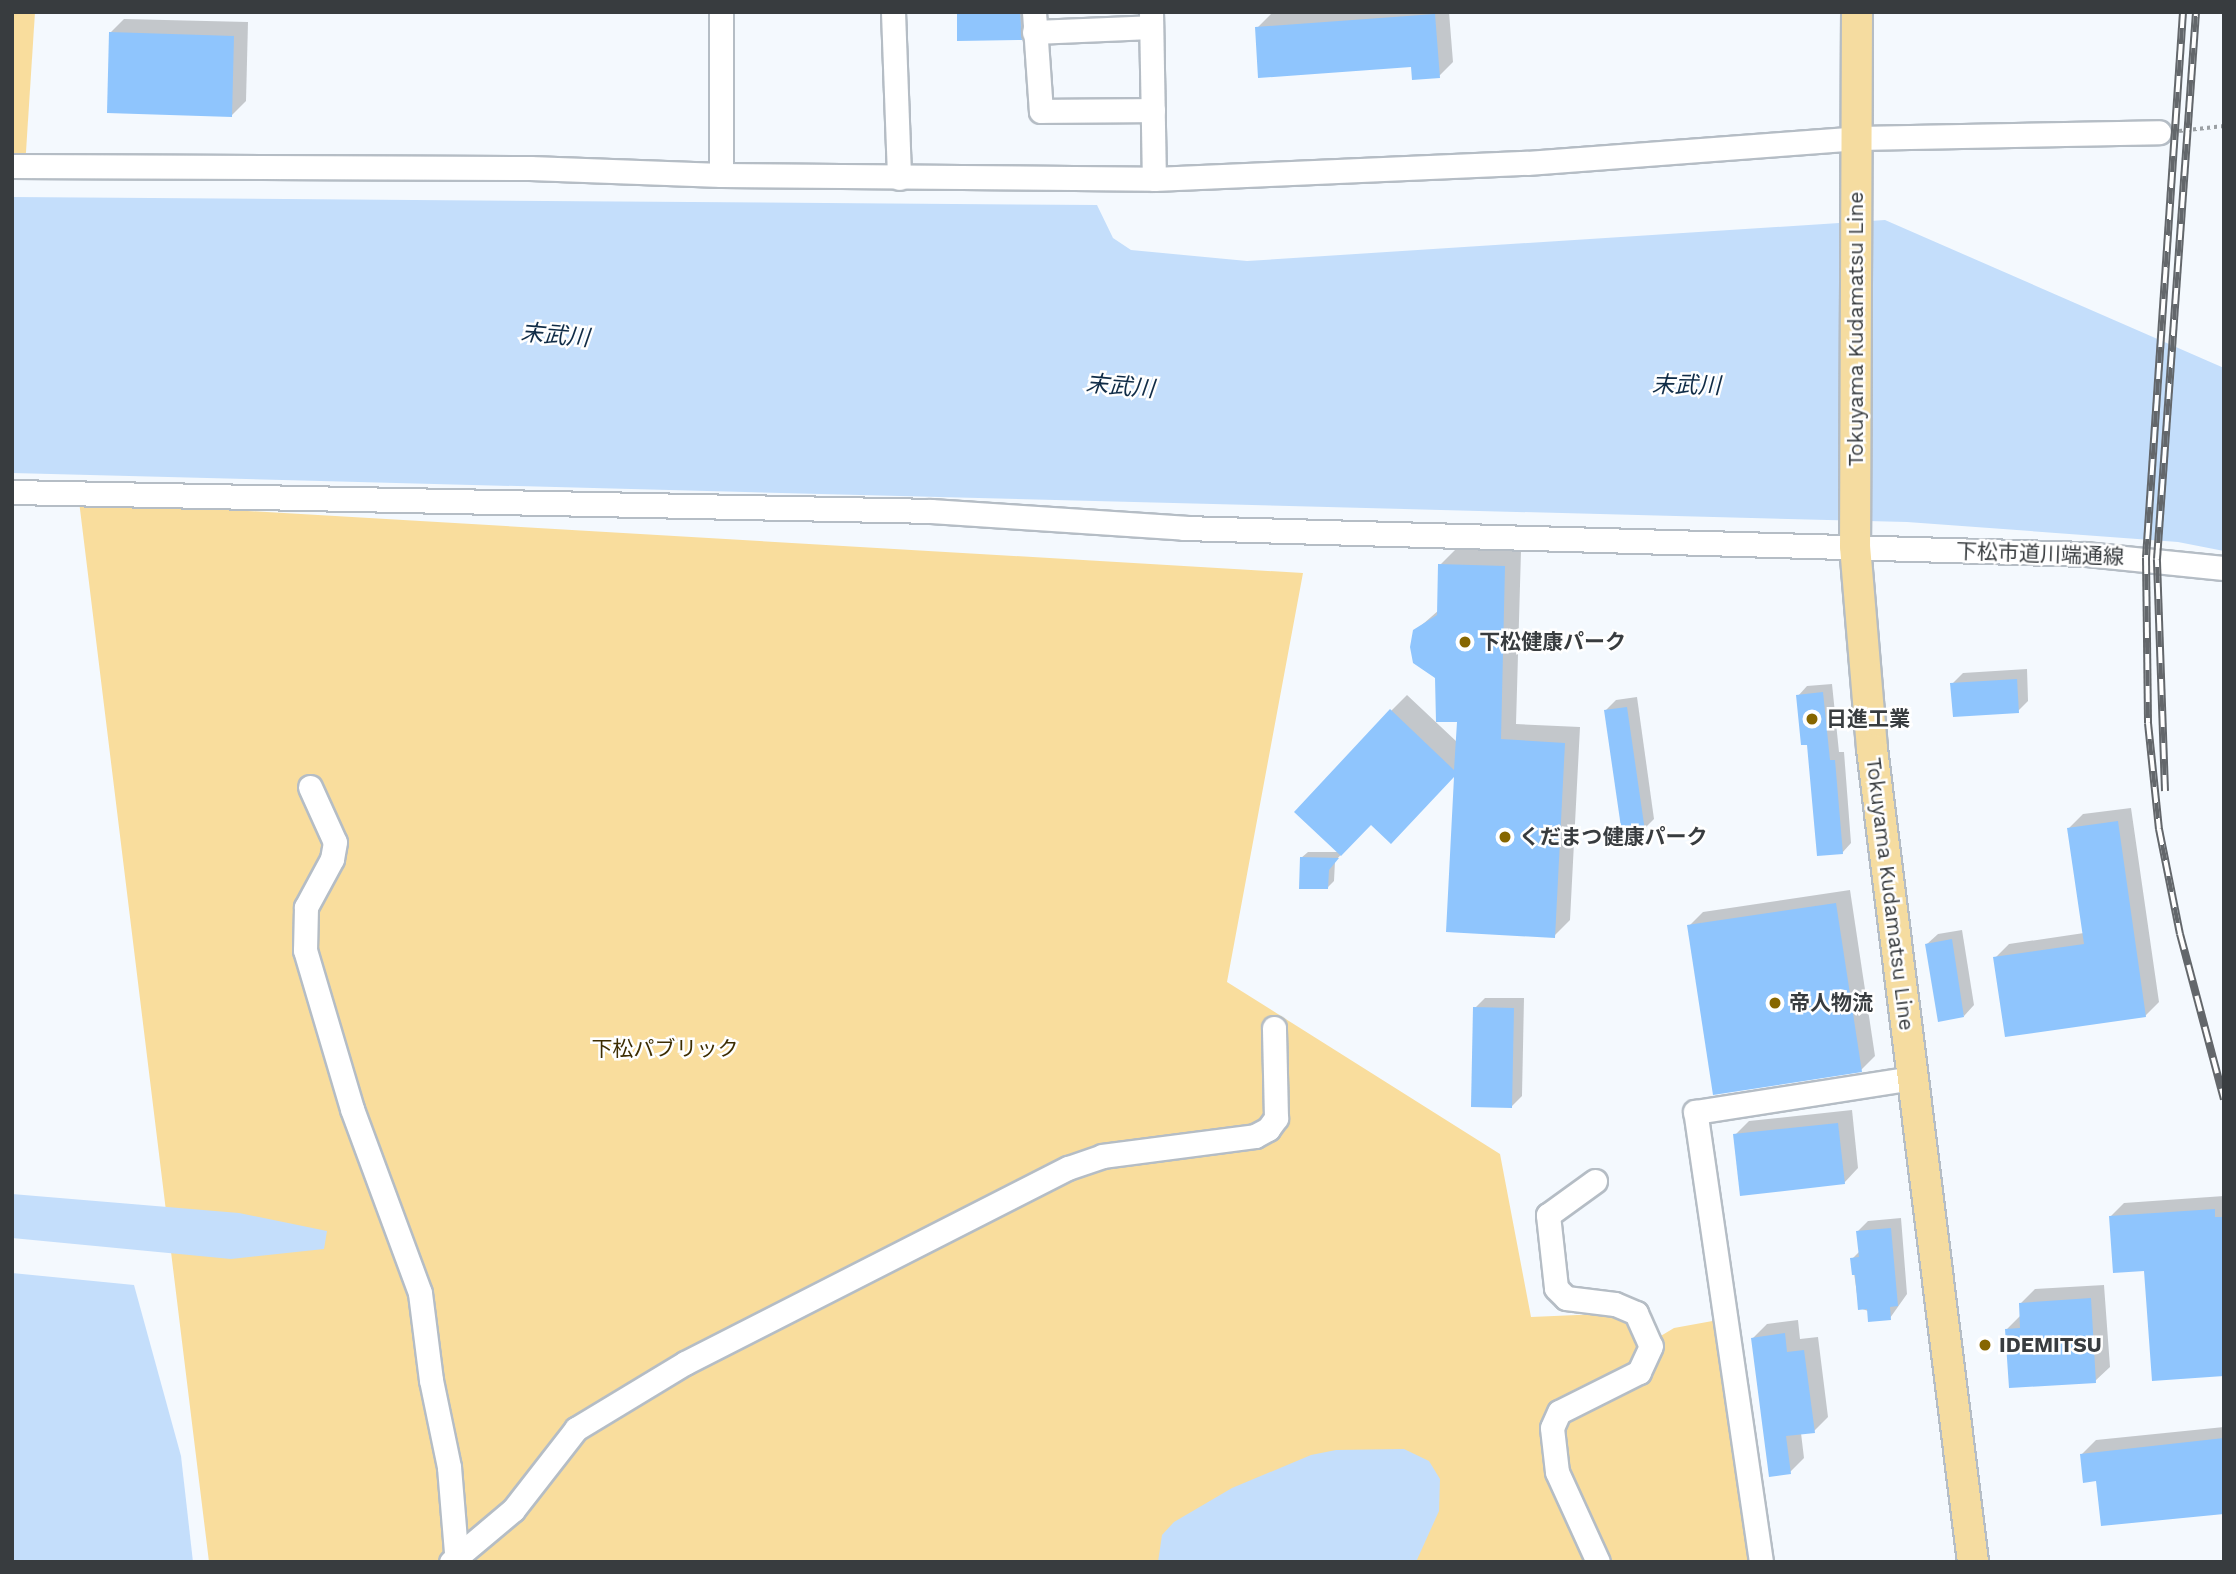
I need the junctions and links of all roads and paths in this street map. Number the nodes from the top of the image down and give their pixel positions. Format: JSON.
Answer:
{"nodes":[{"id":1,"x":721,"y":12,"type":"edge"},
{"id":2,"x":894,"y":12,"type":"edge"},
{"id":3,"x":1857,"y":12,"type":"edge"},
{"id":4,"x":1151,"y":19,"type":"edge"},
{"id":5,"x":1034,"y":22,"type":"edge"},
{"id":6,"x":1153,"y":110,"type":"junction"},
{"id":7,"x":2224,"y":126,"type":"edge"},
{"id":8,"x":2159,"y":132,"type":"joint"},
{"id":9,"x":1858,"y":138,"type":"junction"},
{"id":10,"x":12,"y":166,"type":"edge"},
{"id":11,"x":721,"y":175,"type":"junction"},
{"id":12,"x":899,"y":178,"type":"junction"},
{"id":13,"x":1154,"y":179,"type":"junction"},
{"id":14,"x":12,"y":492,"type":"edge"},
{"id":15,"x":1855,"y":536,"type":"junction"},
{"id":16,"x":2224,"y":568,"type":"edge"},
{"id":17,"x":310,"y":787,"type":"dead end"},
{"id":18,"x":1274,"y":1028,"type":"dead end"},
{"id":19,"x":1913,"y":1078,"type":"junction"},
{"id":20,"x":1595,"y":1181,"type":"dead end"},
{"id":21,"x":454,"y":1558,"type":"edge"},
{"id":22,"x":1598,"y":1562,"type":"edge"},
{"id":23,"x":1761,"y":1562,"type":"edge"},
{"id":24,"x":1973,"y":1562,"type":"edge"}],
"edges":[{"from":1,"to":11,"type":"street"},
{"from":2,"to":12,"type":"street"},
{"from":3,"to":9,"type":"main road","name":"Tokuyama Kudamatsu Line"},
{"from":4,"to":5,"type":"street"},
{"from":4,"to":6,"type":"street"},
{"from":5,"to":6,"type":"street"},
{"from":6,"to":13,"type":"street"},
{"from":7,"to":8,"type":"path"},
{"from":8,"to":9,"type":"street"},
{"from":9,"to":13,"type":"street"},
{"from":9,"to":15,"type":"main road","name":"Tokuyama Kudamatsu Line"},
{"from":10,"to":11,"type":"street"},
{"from":11,"to":12,"type":"street"},
{"from":12,"to":13,"type":"street"},
{"from":14,"to":15,"type":"street","name":"下松市道川端通線"},
{"from":15,"to":16,"type":"street","name":"下松市道川端通線"},
{"from":15,"to":19,"type":"main road","name":"Tokuyama Kudamatsu Line"},
{"from":17,"to":21,"type":"street"},
{"from":18,"to":21,"type":"street"},
{"from":19,"to":23,"type":"street"},
{"from":19,"to":24,"type":"main road","name":"Tokuyama Kudamatsu Line"},
{"from":20,"to":22,"type":"street"}]}
